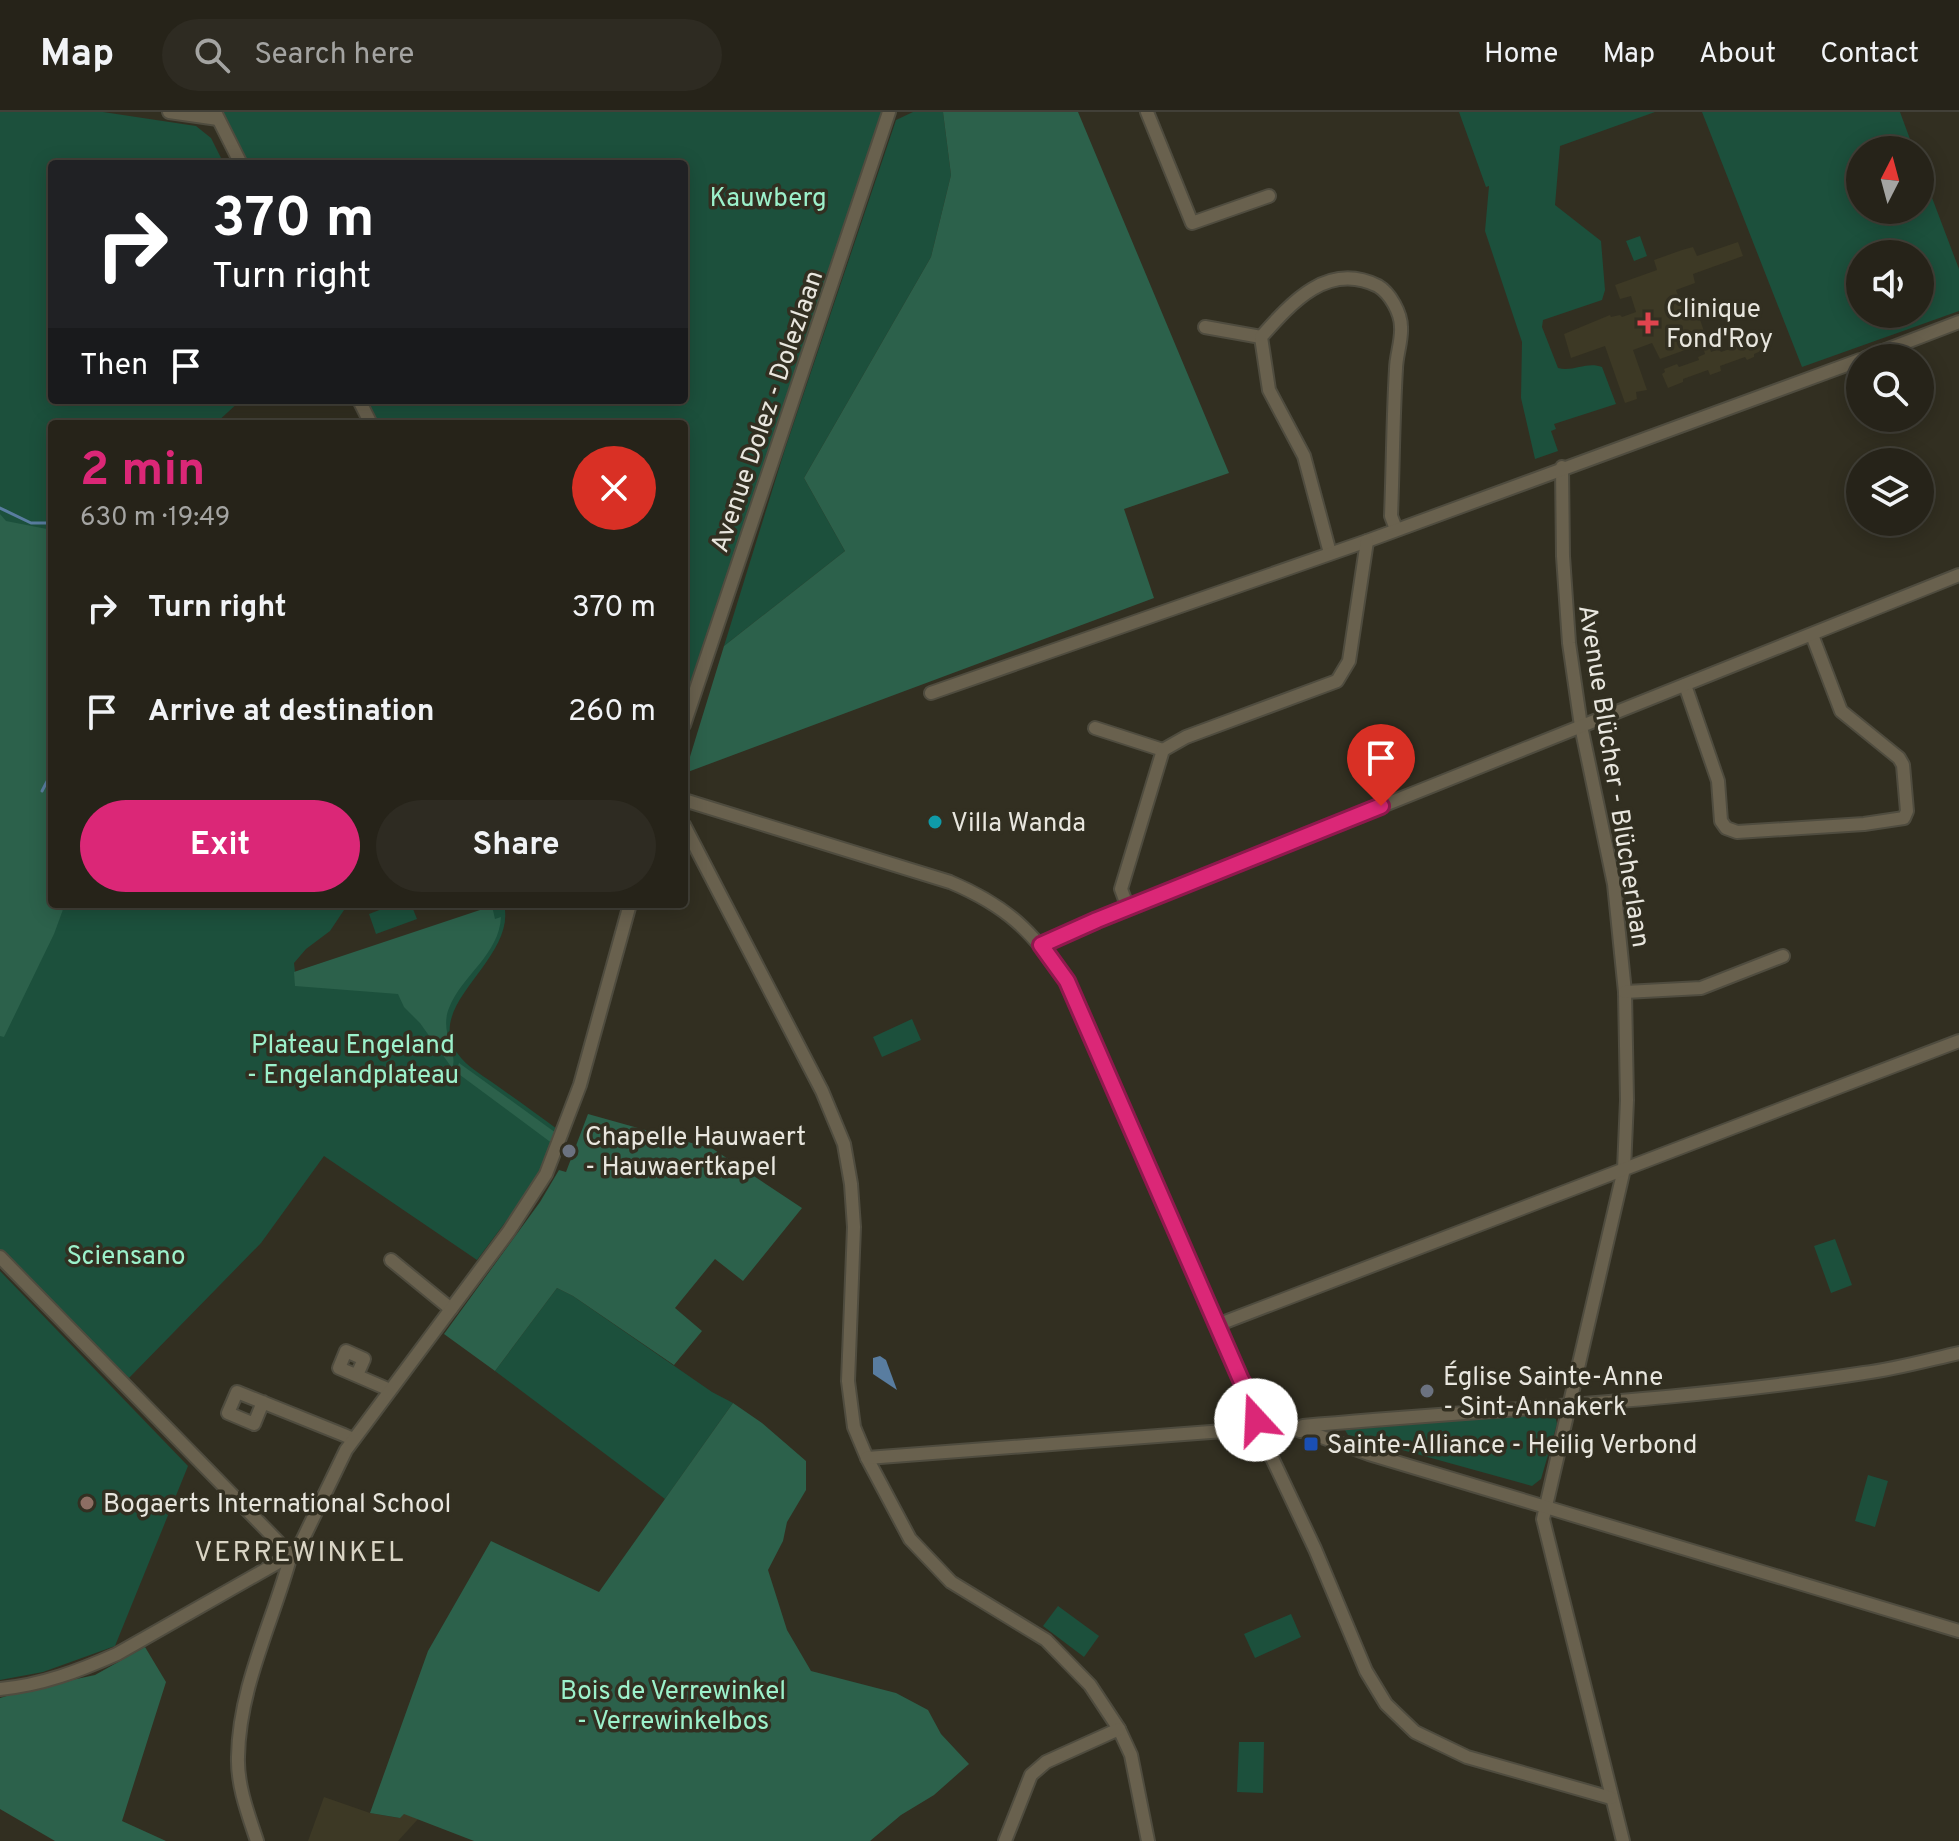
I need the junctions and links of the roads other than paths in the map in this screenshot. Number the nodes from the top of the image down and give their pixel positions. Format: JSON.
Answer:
{"nodes":[{"id":1,"x":169,"y":112,"type":"edge"},
{"id":2,"x":889,"y":112,"type":"edge"},
{"id":3,"x":1147,"y":112,"type":"edge"},
{"id":4,"x":216,"y":115,"type":"edge"},
{"id":5,"x":239,"y":160,"type":"edge"},
{"id":6,"x":1269,"y":196,"type":"dead end"},
{"id":7,"x":1959,"y":322,"type":"edge"},
{"id":8,"x":1205,"y":327,"type":"dead end"},
{"id":9,"x":1261,"y":337,"type":"junction"},
{"id":10,"x":1901,"y":344,"type":"edge"},
{"id":11,"x":1846,"y":365,"type":"edge"},
{"id":12,"x":1562,"y":467,"type":"junction"},
{"id":13,"x":1396,"y":529,"type":"junction"},
{"id":14,"x":1367,"y":541,"type":"junction"},
{"id":15,"x":1330,"y":553,"type":"junction"},
{"id":16,"x":1959,"y":575,"type":"edge"},
{"id":17,"x":1812,"y":635,"type":"junction"},
{"id":18,"x":1685,"y":685,"type":"junction"},
{"id":19,"x":931,"y":693,"type":"dead end"},
{"id":20,"x":688,"y":713,"type":"edge"},
{"id":21,"x":1581,"y":726,"type":"junction"},
{"id":22,"x":1095,"y":728,"type":"dead end"},
{"id":23,"x":1163,"y":750,"type":"junction"},
{"id":24,"x":688,"y":801,"type":"edge"},
{"id":25,"x":688,"y":833,"type":"edge"},
{"id":26,"x":629,"y":908,"type":"edge"},
{"id":27,"x":1128,"y":908,"type":"junction"},
{"id":28,"x":1041,"y":945,"type":"junction"},
{"id":29,"x":1783,"y":956,"type":"dead end"},
{"id":30,"x":1625,"y":992,"type":"junction"},
{"id":31,"x":1959,"y":1041,"type":"edge"},
{"id":32,"x":1624,"y":1169,"type":"junction"},
{"id":33,"x":0,"y":1257,"type":"edge"},
{"id":34,"x":391,"y":1260,"type":"dead end"},
{"id":35,"x":451,"y":1309,"type":"junction"},
{"id":36,"x":1217,"y":1325,"type":"junction"},
{"id":37,"x":1959,"y":1353,"type":"edge"},
{"id":38,"x":357,"y":1375,"type":"dead end"},
{"id":39,"x":390,"y":1390,"type":"junction"},
{"id":40,"x":263,"y":1402,"type":"dead end"},
{"id":41,"x":1569,"y":1406,"type":"junction"},
{"id":42,"x":1265,"y":1422,"type":"junction"},
{"id":43,"x":1300,"y":1431,"type":"junction"},
{"id":44,"x":353,"y":1439,"type":"junction"},
{"id":45,"x":867,"y":1458,"type":"junction"},
{"id":46,"x":1544,"y":1507,"type":"junction"},
{"id":47,"x":291,"y":1555,"type":"junction"},
{"id":48,"x":1959,"y":1631,"type":"edge"},
{"id":49,"x":0,"y":1689,"type":"edge"},
{"id":50,"x":1119,"y":1729,"type":"junction"},
{"id":51,"x":1611,"y":1798,"type":"junction"},
{"id":52,"x":257,"y":1841,"type":"edge"},
{"id":53,"x":1005,"y":1841,"type":"edge"},
{"id":54,"x":1148,"y":1841,"type":"edge"},
{"id":55,"x":1623,"y":1841,"type":"edge"}],
"edges":[{"from":1,"to":4,"type":"street"},
{"from":2,"to":20,"type":"street","name":"Avenue Dolez - Dolezlaan"},
{"from":3,"to":6,"type":"street"},
{"from":4,"to":5,"type":"street"},
{"from":7,"to":10,"type":"street"},
{"from":8,"to":9,"type":"street"},
{"from":9,"to":13,"type":"street"},
{"from":9,"to":15,"type":"street"},
{"from":11,"to":12,"type":"street"},
{"from":12,"to":13,"type":"street"},
{"from":12,"to":21,"type":"street","name":"Avenue Blücher - Blücherlaan"},
{"from":13,"to":14,"type":"street"},
{"from":14,"to":15,"type":"street"},
{"from":14,"to":23,"type":"street"},
{"from":15,"to":19,"type":"street"},
{"from":16,"to":17,"type":"street"},
{"from":17,"to":18,"type":"street"},
{"from":17,"to":18,"type":"street"},
{"from":18,"to":21,"type":"street"},
{"from":21,"to":27,"type":"street"},
{"from":21,"to":30,"type":"street","name":"Avenue Blücher - Blücherlaan"},
{"from":22,"to":23,"type":"street"},
{"from":23,"to":27,"type":"street"},
{"from":24,"to":28,"type":"street"},
{"from":25,"to":45,"type":"street"},
{"from":26,"to":35,"type":"street"},
{"from":27,"to":28,"type":"street"},
{"from":28,"to":36,"type":"street"},
{"from":29,"to":30,"type":"street"},
{"from":30,"to":32,"type":"street","name":"Avenue Blücher - Blücherlaan"},
{"from":31,"to":32,"type":"street"},
{"from":32,"to":36,"type":"street"},
{"from":32,"to":41,"type":"street","name":"Avenue Blücher - Blücherlaan"},
{"from":33,"to":47,"type":"street"},
{"from":34,"to":35,"type":"street"},
{"from":35,"to":39,"type":"street"},
{"from":36,"to":42,"type":"street"},
{"from":37,"to":41,"type":"street"},
{"from":38,"to":39,"type":"street"},
{"from":39,"to":44,"type":"street"},
{"from":40,"to":44,"type":"street"},
{"from":41,"to":43,"type":"street"},
{"from":41,"to":46,"type":"street","name":"Avenue Blücher - Blücherlaan"},
{"from":42,"to":43,"type":"street"},
{"from":42,"to":45,"type":"street"},
{"from":42,"to":51,"type":"street"},
{"from":43,"to":46,"type":"street"},
{"from":44,"to":47,"type":"street"},
{"from":45,"to":50,"type":"street"},
{"from":46,"to":48,"type":"street"},
{"from":46,"to":51,"type":"street","name":"Avenue Blücher - Blücherlaan"},
{"from":47,"to":49,"type":"street"},
{"from":47,"to":52,"type":"street"},
{"from":50,"to":53,"type":"street"},
{"from":50,"to":54,"type":"street"},
{"from":51,"to":55,"type":"street","name":"Avenue Blücher - Blücherlaan"}]}
